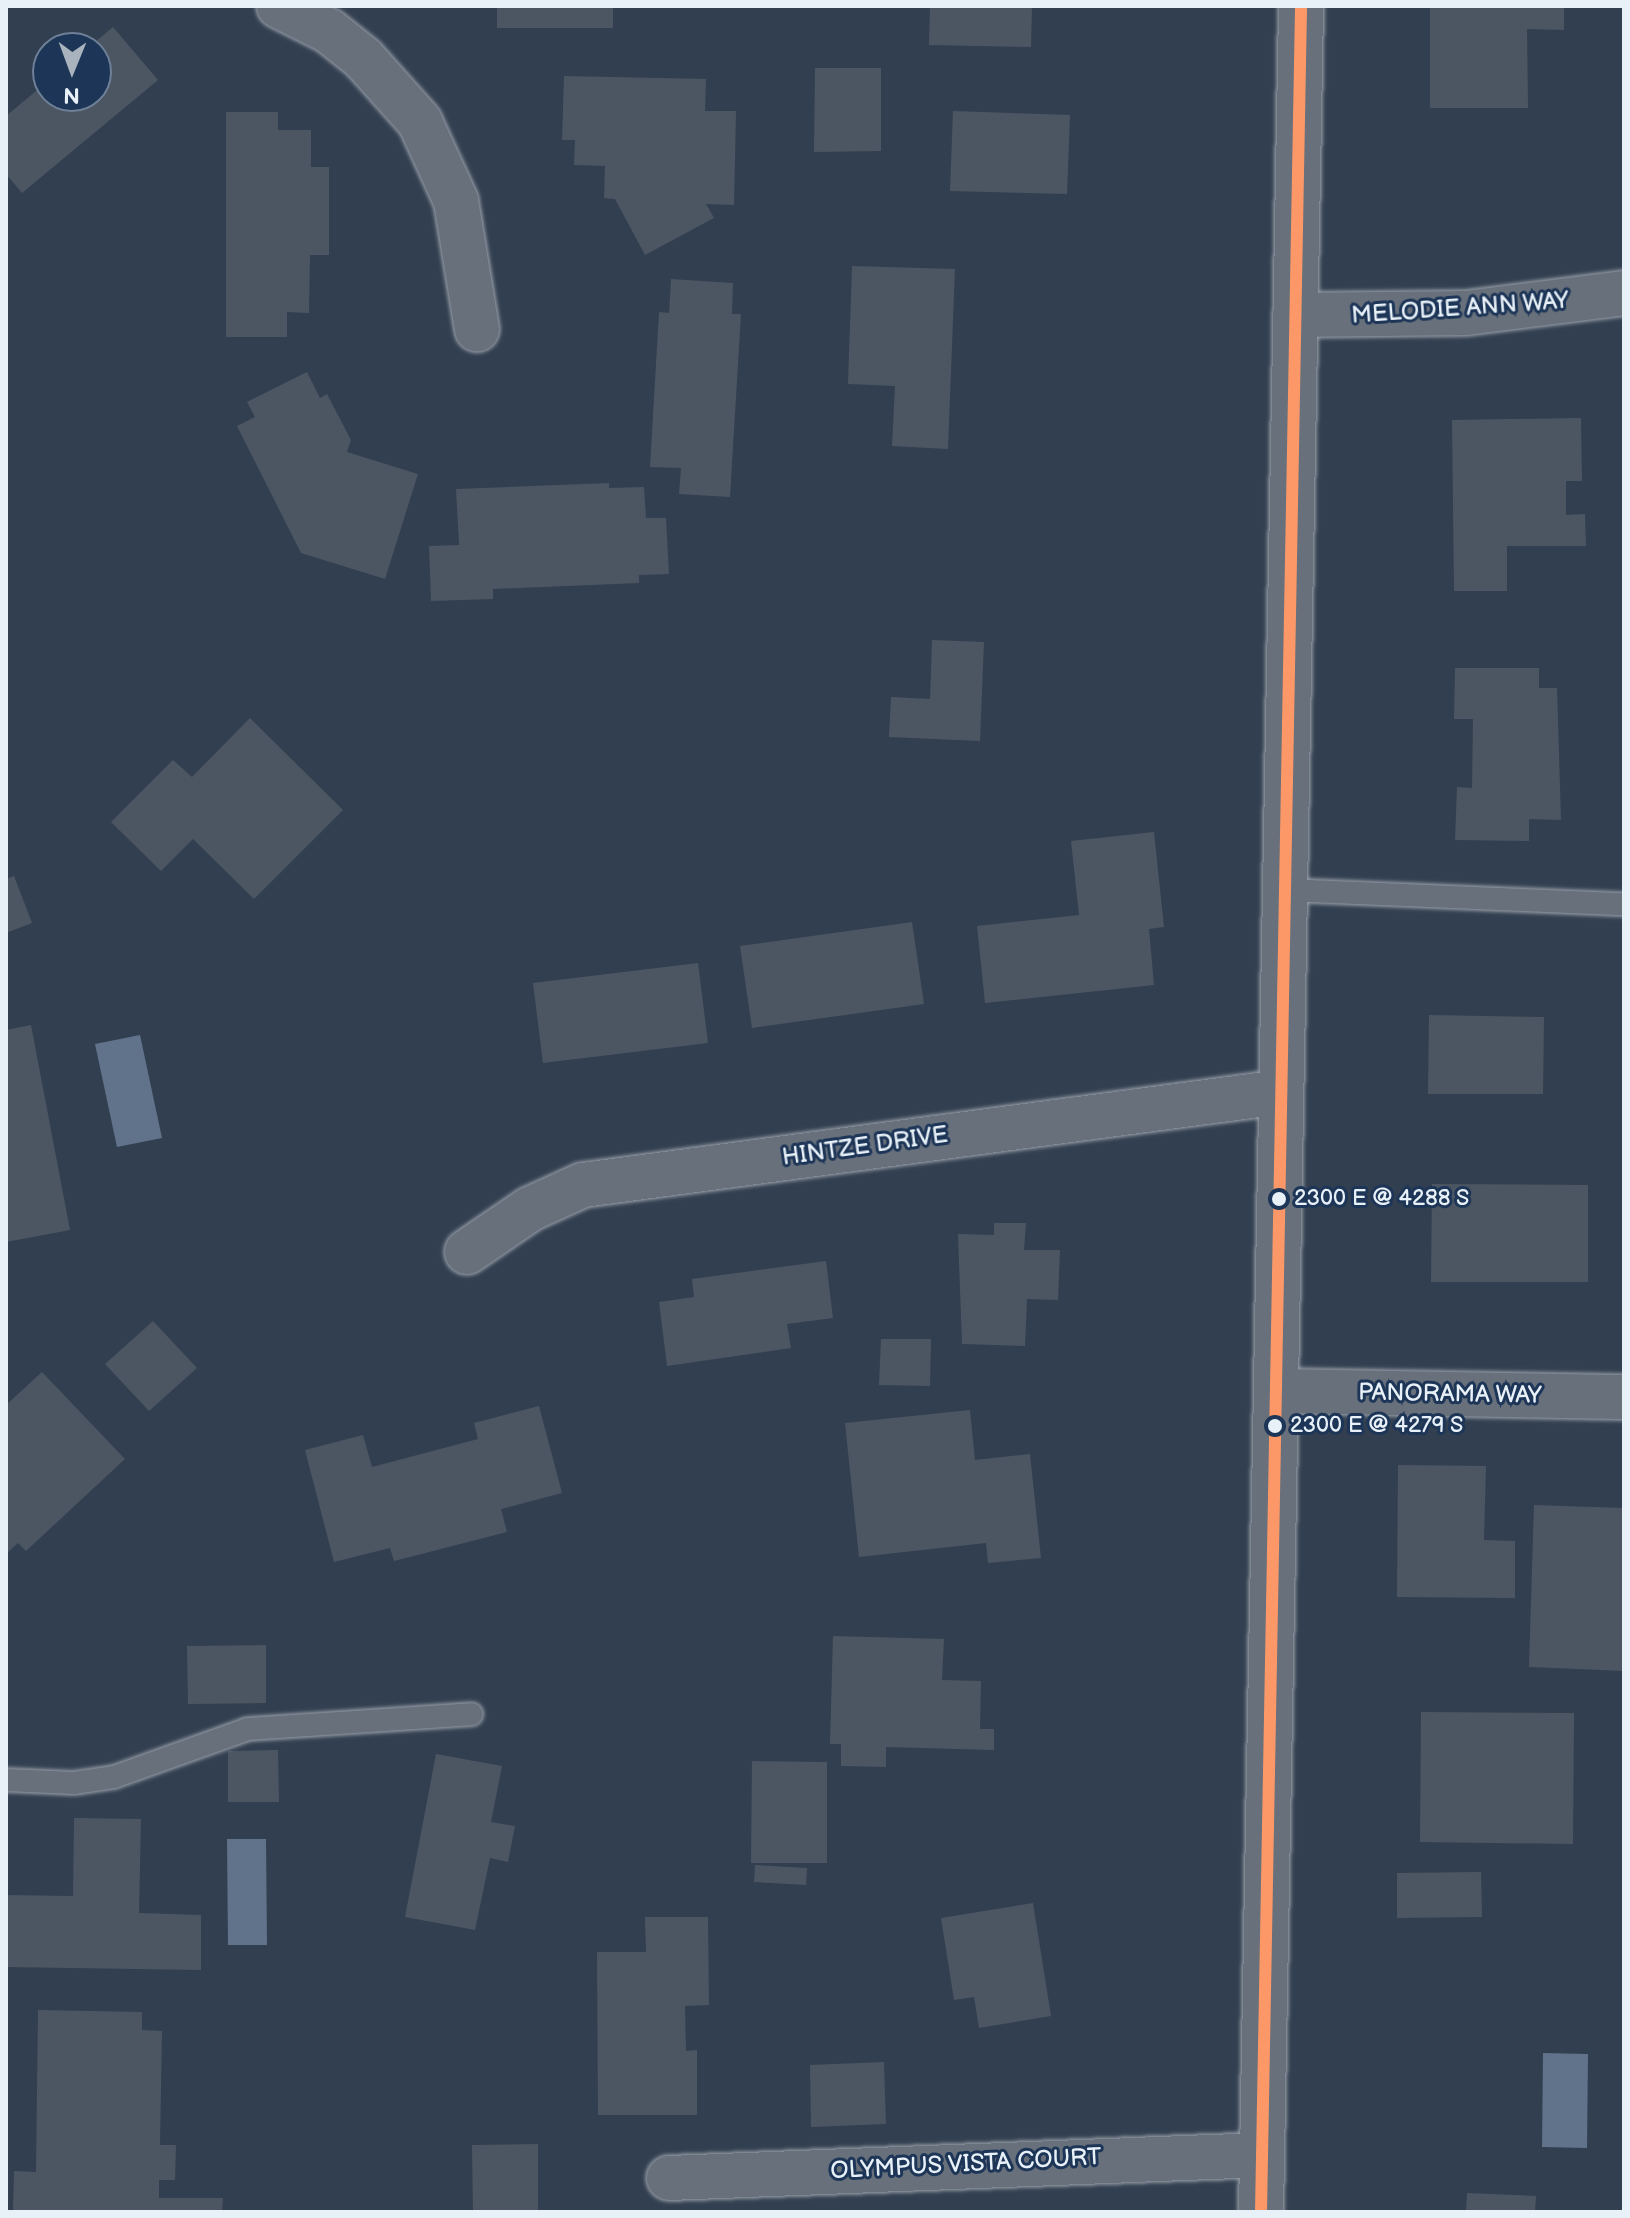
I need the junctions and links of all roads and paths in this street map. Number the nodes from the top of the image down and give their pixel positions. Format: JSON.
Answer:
{"nodes":[{"id":1,"x":279,"y":6,"type":"edge"},
{"id":2,"x":1301,"y":6,"type":"edge"},
{"id":3,"x":1624,"y":293,"type":"edge"},
{"id":4,"x":1295,"y":315,"type":"junction"},
{"id":5,"x":477,"y":329,"type":"dead end"},
{"id":6,"x":1285,"y":890,"type":"junction"},
{"id":7,"x":1624,"y":904,"type":"edge"},
{"id":8,"x":1281,"y":1092,"type":"junction"},
{"id":9,"x":467,"y":1252,"type":"dead end"},
{"id":10,"x":1276,"y":1391,"type":"junction"},
{"id":11,"x":1624,"y":1397,"type":"edge"},
{"id":12,"x":471,"y":1714,"type":"dead end"},
{"id":13,"x":6,"y":1780,"type":"edge"},
{"id":14,"x":1262,"y":2155,"type":"junction"},
{"id":15,"x":669,"y":2178,"type":"dead end"},
{"id":16,"x":1261,"y":2212,"type":"edge"}],
"edges":[{"from":1,"to":5,"type":"street"},
{"from":2,"to":4,"type":"street"},
{"from":3,"to":4,"type":"street","name":"MELODIE ANN WAY"},
{"from":4,"to":6,"type":"street"},
{"from":6,"to":7,"type":"lane"},
{"from":6,"to":8,"type":"street"},
{"from":8,"to":9,"type":"street","name":"HINTZE DRIVE"},
{"from":8,"to":10,"type":"street"},
{"from":10,"to":11,"type":"street","name":"PANORAMA WAY"},
{"from":10,"to":14,"type":"street"},
{"from":12,"to":13,"type":"lane"},
{"from":14,"to":15,"type":"street","name":"OLYMPUS VISTA COURT"},
{"from":14,"to":16,"type":"street"}]}
